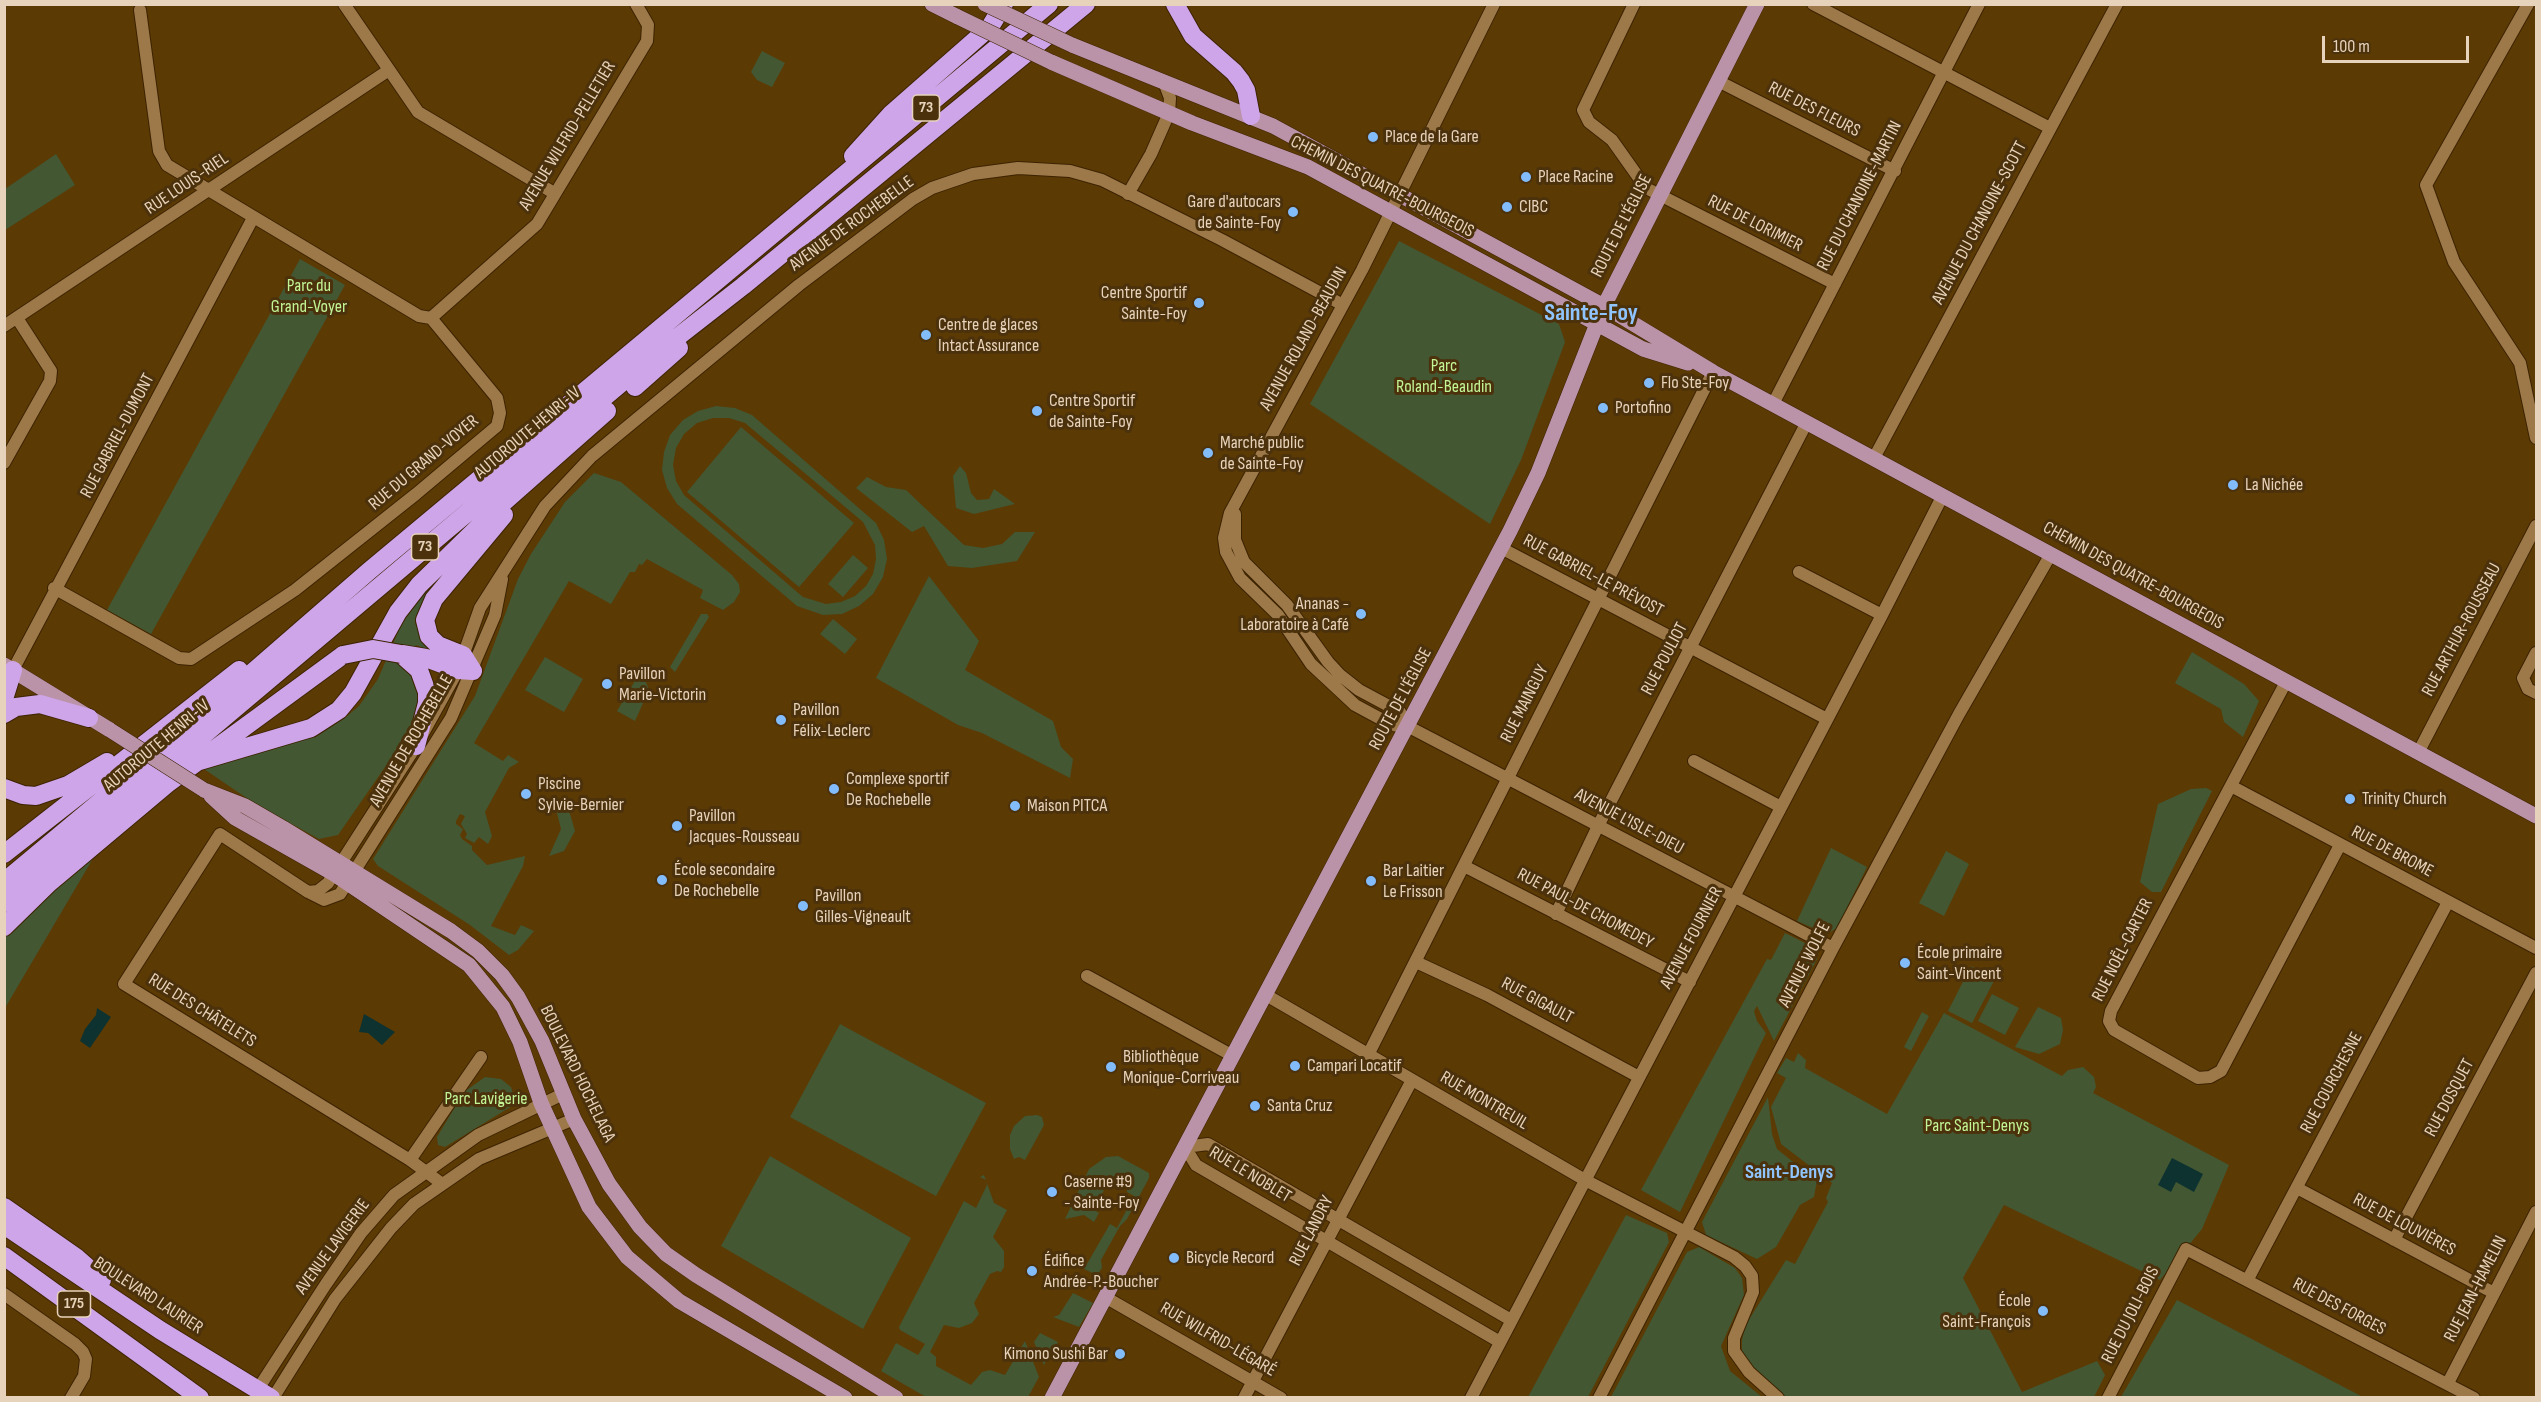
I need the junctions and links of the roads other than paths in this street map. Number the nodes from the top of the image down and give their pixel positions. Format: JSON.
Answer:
{"nodes":[{"id":1,"x":344,"y":4,"type":"edge"},
{"id":2,"x":636,"y":4,"type":"edge"},
{"id":3,"x":932,"y":4,"type":"edge"},
{"id":4,"x":985,"y":4,"type":"edge"},
{"id":5,"x":1004,"y":4,"type":"edge"},
{"id":6,"x":1049,"y":4,"type":"edge"},
{"id":7,"x":1086,"y":4,"type":"edge"},
{"id":8,"x":1175,"y":4,"type":"edge"},
{"id":9,"x":1494,"y":4,"type":"edge"},
{"id":10,"x":1634,"y":4,"type":"edge"},
{"id":11,"x":1757,"y":4,"type":"edge"},
{"id":12,"x":1813,"y":4,"type":"edge"},
{"id":13,"x":2117,"y":4,"type":"edge"},
{"id":14,"x":2528,"y":4,"type":"edge"},
{"id":15,"x":140,"y":6,"type":"edge"},
{"id":16,"x":1975,"y":6,"type":"edge"},
{"id":17,"x":389,"y":70,"type":"junction"},
{"id":18,"x":1941,"y":73,"type":"junction"},
{"id":19,"x":1718,"y":81,"type":"junction"},
{"id":20,"x":1164,"y":82,"type":"junction"},
{"id":21,"x":1169,"y":113,"type":"junction"},
{"id":22,"x":1251,"y":116,"type":"junction"},
{"id":23,"x":2050,"y":128,"type":"junction"},
{"id":24,"x":1895,"y":171,"type":"junction"},
{"id":25,"x":209,"y":191,"type":"junction"},
{"id":26,"x":554,"y":193,"type":"junction"},
{"id":27,"x":1128,"y":194,"type":"junction"},
{"id":28,"x":1659,"y":195,"type":"junction"},
{"id":29,"x":1398,"y":196,"type":"junction"},
{"id":30,"x":803,"y":211,"type":"junction"},
{"id":31,"x":1391,"y":212,"type":"junction"},
{"id":32,"x":253,"y":218,"type":"junction"},
{"id":33,"x":1834,"y":284,"type":"junction"},
{"id":34,"x":743,"y":286,"type":"junction"},
{"id":35,"x":1343,"y":305,"type":"junction"},
{"id":36,"x":1604,"y":306,"type":"junction"},
{"id":37,"x":18,"y":318,"type":"junction"},
{"id":38,"x":431,"y":318,"type":"junction"},
{"id":39,"x":1596,"y":323,"type":"junction"},
{"id":40,"x":4,"y":326,"type":"edge"},
{"id":41,"x":1712,"y":371,"type":"junction"},
{"id":42,"x":1773,"y":404,"type":"junction"},
{"id":43,"x":1807,"y":422,"type":"junction"},
{"id":44,"x":2536,"y":438,"type":"edge"},
{"id":45,"x":1874,"y":458,"type":"junction"},
{"id":46,"x":4,"y":463,"type":"edge"},
{"id":47,"x":539,"y":472,"type":"junction"},
{"id":48,"x":1942,"y":495,"type":"junction"},
{"id":49,"x":2536,"y":526,"type":"edge"},
{"id":50,"x":1501,"y":548,"type":"junction"},
{"id":51,"x":2051,"y":554,"type":"junction"},
{"id":52,"x":369,"y":570,"type":"junction"},
{"id":53,"x":1799,"y":572,"type":"dead end"},
{"id":54,"x":503,"y":574,"type":"junction"},
{"id":55,"x":54,"y":588,"type":"junction"},
{"id":56,"x":1599,"y":599,"type":"junction"},
{"id":57,"x":1882,"y":615,"type":"junction"},
{"id":58,"x":1691,"y":648,"type":"junction"},
{"id":59,"x":2536,"y":653,"type":"edge"},
{"id":60,"x":343,"y":655,"type":"junction"},
{"id":61,"x":407,"y":657,"type":"junction"},
{"id":62,"x":465,"y":665,"type":"junction"},
{"id":63,"x":7,"y":671,"type":"edge"},
{"id":64,"x":2286,"y":682,"type":"junction"},
{"id":65,"x":2536,"y":693,"type":"edge"},
{"id":66,"x":4,"y":699,"type":"edge"},
{"id":67,"x":4,"y":714,"type":"edge"},
{"id":68,"x":90,"y":718,"type":"junction"},
{"id":69,"x":1827,"y":719,"type":"junction"},
{"id":70,"x":1409,"y":727,"type":"junction"},
{"id":71,"x":153,"y":735,"type":"junction"},
{"id":72,"x":200,"y":738,"type":"junction"},
{"id":73,"x":416,"y":746,"type":"junction"},
{"id":74,"x":2419,"y":751,"type":"junction"},
{"id":75,"x":1694,"y":761,"type":"dead end"},
{"id":76,"x":196,"y":762,"type":"junction"},
{"id":77,"x":1507,"y":778,"type":"junction"},
{"id":78,"x":2231,"y":786,"type":"junction"},
{"id":79,"x":4,"y":788,"type":"edge"},
{"id":80,"x":1781,"y":807,"type":"junction"},
{"id":81,"x":2536,"y":816,"type":"edge"},
{"id":82,"x":1598,"y":826,"type":"junction"},
{"id":83,"x":2340,"y":845,"type":"junction"},
{"id":84,"x":4,"y":854,"type":"edge"},
{"id":85,"x":1464,"y":866,"type":"junction"},
{"id":86,"x":344,"y":873,"type":"junction"},
{"id":87,"x":4,"y":882,"type":"edge"},
{"id":88,"x":1735,"y":898,"type":"junction"},
{"id":89,"x":2448,"y":902,"type":"junction"},
{"id":90,"x":4,"y":903,"type":"edge"},
{"id":91,"x":1556,"y":914,"type":"junction"},
{"id":92,"x":4,"y":927,"type":"edge"},
{"id":93,"x":1833,"y":948,"type":"junction"},
{"id":94,"x":2536,"y":948,"type":"edge"},
{"id":95,"x":1416,"y":962,"type":"junction"},
{"id":96,"x":2536,"y":973,"type":"edge"},
{"id":97,"x":1087,"y":976,"type":"dead end"},
{"id":98,"x":1690,"y":982,"type":"junction"},
{"id":99,"x":1266,"y":996,"type":"junction"},
{"id":100,"x":1369,"y":1053,"type":"junction"},
{"id":101,"x":1233,"y":1056,"type":"junction"},
{"id":102,"x":481,"y":1057,"type":"dead end"},
{"id":103,"x":1639,"y":1077,"type":"junction"},
{"id":104,"x":1412,"y":1080,"type":"junction"},
{"id":105,"x":563,"y":1094,"type":"junction"},
{"id":106,"x":541,"y":1103,"type":"junction"},
{"id":107,"x":574,"y":1119,"type":"junction"},
{"id":108,"x":553,"y":1129,"type":"junction"},
{"id":109,"x":1185,"y":1147,"type":"junction"},
{"id":110,"x":410,"y":1160,"type":"junction"},
{"id":111,"x":426,"y":1170,"type":"junction"},
{"id":112,"x":1585,"y":1180,"type":"junction"},
{"id":113,"x":441,"y":1183,"type":"junction"},
{"id":114,"x":2297,"y":1188,"type":"junction"},
{"id":115,"x":4,"y":1207,"type":"edge"},
{"id":116,"x":2536,"y":1212,"type":"edge"},
{"id":117,"x":1339,"y":1218,"type":"junction"},
{"id":118,"x":4,"y":1225,"type":"edge"},
{"id":119,"x":1686,"y":1233,"type":"junction"},
{"id":120,"x":2394,"y":1240,"type":"junction"},
{"id":121,"x":1327,"y":1242,"type":"junction"},
{"id":122,"x":2186,"y":1249,"type":"joint"},
{"id":123,"x":4,"y":1256,"type":"edge"},
{"id":124,"x":2248,"y":1280,"type":"junction"},
{"id":125,"x":2494,"y":1293,"type":"junction"},
{"id":126,"x":4,"y":1294,"type":"edge"},
{"id":127,"x":1105,"y":1297,"type":"junction"},
{"id":128,"x":1511,"y":1320,"type":"junction"},
{"id":129,"x":160,"y":1330,"type":"junction"},
{"id":130,"x":1500,"y":1342,"type":"junction"},
{"id":131,"x":1254,"y":1382,"type":"junction"},
{"id":132,"x":2448,"y":1383,"type":"junction"},
{"id":133,"x":265,"y":1395,"type":"edge"},
{"id":134,"x":71,"y":1398,"type":"edge"},
{"id":135,"x":200,"y":1398,"type":"edge"},
{"id":136,"x":844,"y":1398,"type":"edge"},
{"id":137,"x":896,"y":1398,"type":"edge"},
{"id":138,"x":1052,"y":1398,"type":"edge"},
{"id":139,"x":1244,"y":1398,"type":"edge"},
{"id":140,"x":1281,"y":1398,"type":"edge"},
{"id":141,"x":1471,"y":1398,"type":"edge"},
{"id":142,"x":1599,"y":1398,"type":"edge"},
{"id":143,"x":1778,"y":1398,"type":"edge"},
{"id":144,"x":2108,"y":1398,"type":"edge"},
{"id":145,"x":2474,"y":1398,"type":"edge"}],
"edges":[{"from":1,"to":17,"type":"street"},
{"from":2,"to":26,"type":"street","name":"AVENUE WILFRID-PELLETIER"},
{"from":3,"to":21,"type":"main road","name":"CHEMIN DES QUATRE-BOURGEOIS","bridge":true},
{"from":4,"to":20,"type":"main road","name":"CHEMIN DES QUATRE-BOURGEOIS","bridge":true},
{"from":5,"to":30,"type":"highway"},
{"from":6,"to":30,"type":"highway","name":"AUTOROUTE HENRI-IV","number":"73"},
{"from":7,"to":34,"type":"highway","name":"AUTOROUTE HENRI-IV","number":"73"},
{"from":8,"to":22,"type":"highway"},
{"from":9,"to":29,"type":"street","name":"AVENUE ROLAND-BEAUDIN"},
{"from":10,"to":28,"type":"street","name":"RUE DE LORIMIER"},
{"from":11,"to":19,"type":"main road","name":"ROUTE DE L'ÉGLISE"},
{"from":12,"to":18,"type":"street"},
{"from":13,"to":23,"type":"street","name":"AVENUE DU CHANOINE-SCOTT"},
{"from":14,"to":44,"type":"street"},
{"from":15,"to":25,"type":"street","name":"RUE DU GRAND-VOYER"},
{"from":16,"to":18,"type":"street","name":"RUE DU CHANOINE-MARTIN"},
{"from":17,"to":25,"type":"street","name":"RUE LOUIS-RIEL"},
{"from":17,"to":26,"type":"street"},
{"from":18,"to":23,"type":"street"},
{"from":18,"to":24,"type":"street","name":"RUE DU CHANOINE-MARTIN"},
{"from":19,"to":24,"type":"street","name":"RUE DES FLEURS"},
{"from":19,"to":28,"type":"main road","name":"ROUTE DE L'ÉGLISE"},
{"from":20,"to":21,"type":"street"},
{"from":20,"to":22,"type":"main road","name":"CHEMIN DES QUATRE-BOURGEOIS"},
{"from":21,"to":27,"type":"street"},
{"from":21,"to":31,"type":"main road","name":"CHEMIN DES QUATRE-BOURGEOIS"},
{"from":22,"to":29,"type":"main road","name":"CHEMIN DES QUATRE-BOURGEOIS"},
{"from":23,"to":45,"type":"street","name":"AVENUE DU CHANOINE-SCOTT"},
{"from":24,"to":33,"type":"street","name":"RUE DU CHANOINE-MARTIN"},
{"from":25,"to":32,"type":"street","name":"RUE DU GRAND-VOYER"},
{"from":25,"to":37,"type":"street","name":"RUE LOUIS-RIEL"},
{"from":26,"to":38,"type":"street","name":"AVENUE WILFRID-PELLETIER"},
{"from":27,"to":35,"type":"street","name":"AVENUE DE ROCHEBELLE"},
{"from":27,"to":54,"type":"street","name":"AVENUE DE ROCHEBELLE"},
{"from":28,"to":33,"type":"street","name":"RUE DE LORIMIER"},
{"from":28,"to":36,"type":"main road","name":"ROUTE DE L'ÉGLISE"},
{"from":29,"to":31,"type":"street","name":"AVENUE ROLAND-BEAUDIN"},
{"from":29,"to":36,"type":"main road","name":"CHEMIN DES QUATRE-BOURGEOIS"},
{"from":30,"to":52,"type":"highway","name":"AUTOROUTE HENRI-IV","number":"73"},
{"from":31,"to":35,"type":"street","name":"AVENUE ROLAND-BEAUDIN"},
{"from":31,"to":39,"type":"main road","name":"CHEMIN DES QUATRE-BOURGEOIS"},
{"from":32,"to":38,"type":"street","name":"RUE DU GRAND-VOYER"},
{"from":32,"to":55,"type":"street","name":"RUE GABRIEL-DUMONT"},
{"from":33,"to":42,"type":"street","name":"RUE DU CHANOINE-MARTIN"},
{"from":34,"to":47,"type":"highway"},
{"from":34,"to":72,"type":"highway","name":"AUTOROUTE HENRI-IV","number":"73"},
{"from":35,"to":70,"type":"street","name":"AVENUE ROLAND-BEAUDIN"},
{"from":36,"to":39,"type":"main road","name":"ROUTE DE L'ÉGLISE"},
{"from":36,"to":41,"type":"main road","name":"CHEMIN DES QUATRE-BOURGEOIS"},
{"from":37,"to":40,"type":"street","name":"RUE LOUIS-RIEL"},
{"from":37,"to":46,"type":"street"},
{"from":38,"to":55,"type":"street","name":"RUE DU GRAND-VOYER"},
{"from":39,"to":41,"type":"main road","name":"CHEMIN DES QUATRE-BOURGEOIS"},
{"from":39,"to":50,"type":"main road","name":"ROUTE DE L'ÉGLISE"},
{"from":41,"to":42,"type":"main road","name":"CHEMIN DES QUATRE-BOURGEOIS"},
{"from":41,"to":56,"type":"street","name":"RUE MAINGUY"},
{"from":42,"to":43,"type":"main road","name":"CHEMIN DES QUATRE-BOURGEOIS"},
{"from":43,"to":45,"type":"main road","name":"CHEMIN DES QUATRE-BOURGEOIS"},
{"from":43,"to":58,"type":"street","name":"RUE POULIOT"},
{"from":45,"to":48,"type":"main road","name":"CHEMIN DES QUATRE-BOURGEOIS"},
{"from":47,"to":62,"type":"highway"},
{"from":47,"to":76,"type":"highway"},
{"from":48,"to":51,"type":"main road","name":"CHEMIN DES QUATRE-BOURGEOIS"},
{"from":48,"to":57,"type":"street","name":"AVENUE FOURNIER"},
{"from":49,"to":74,"type":"street","name":"RUE ARTHUR-ROUSSEAU"},
{"from":50,"to":56,"type":"street","name":"RUE GABRIEL-LE PRÉVOST"},
{"from":50,"to":70,"type":"main road","name":"ROUTE DE L'ÉGLISE"},
{"from":51,"to":64,"type":"main road","name":"CHEMIN DES QUATRE-BOURGEOIS"},
{"from":51,"to":93,"type":"street","name":"AVENUE WOLFE"},
{"from":52,"to":71,"type":"highway"},
{"from":52,"to":87,"type":"highway","name":"AUTOROUTE HENRI-IV","number":"73"},
{"from":53,"to":57,"type":"street"},
{"from":54,"to":62,"type":"street","name":"AVENUE DE ROCHEBELLE"},
{"from":54,"to":62,"type":"street","name":"AVENUE DE ROCHEBELLE"},
{"from":55,"to":63,"type":"street","name":"RUE GABRIEL-DUMONT"},
{"from":56,"to":58,"type":"street","name":"RUE GABRIEL-LE PRÉVOST"},
{"from":56,"to":77,"type":"street","name":"RUE MAINGUY"},
{"from":57,"to":69,"type":"street","name":"AVENUE FOURNIER"},
{"from":58,"to":69,"type":"street","name":"RUE GABRIEL-LE PRÉVOST"},
{"from":58,"to":82,"type":"street","name":"RUE POULIOT"},
{"from":59,"to":65,"type":"street"},
{"from":60,"to":61,"type":"highway","bridge":true},
{"from":60,"to":72,"type":"highway"},
{"from":60,"to":76,"type":"highway"},
{"from":61,"to":62,"type":"highway"},
{"from":61,"to":73,"type":"highway"},
{"from":62,"to":73,"type":"street","name":"AVENUE DE ROCHEBELLE"},
{"from":62,"to":86,"type":"street","name":"AVENUE DE ROCHEBELLE"},
{"from":63,"to":66,"type":"highway"},
{"from":63,"to":68,"type":"main road","name":"BOULEVARD HOCHELAGA"},
{"from":64,"to":74,"type":"main road","name":"CHEMIN DES QUATRE-BOURGEOIS"},
{"from":64,"to":78,"type":"street","name":"RUE NOËL-CARTER"},
{"from":67,"to":68,"type":"highway"},
{"from":68,"to":86,"type":"main road","name":"BOULEVARD HOCHELAGA","bridge":true},
{"from":69,"to":80,"type":"street","name":"AVENUE FOURNIER"},
{"from":70,"to":77,"type":"street","name":"AVENUE L'ISLE-DIEU"},
{"from":70,"to":99,"type":"main road","name":"ROUTE DE L'ÉGLISE"},
{"from":71,"to":79,"type":"highway"},
{"from":71,"to":84,"type":"highway"},
{"from":72,"to":90,"type":"highway","name":"AUTOROUTE HENRI-IV","number":"73"},
{"from":73,"to":86,"type":"street","name":"AVENUE DE ROCHEBELLE"},
{"from":74,"to":81,"type":"main road","name":"CHEMIN DES QUATRE-BOURGEOIS"},
{"from":75,"to":80,"type":"street"},
{"from":76,"to":92,"type":"highway"},
{"from":77,"to":82,"type":"street","name":"AVENUE L'ISLE-DIEU"},
{"from":77,"to":85,"type":"street","name":"RUE MAINGUY"},
{"from":78,"to":83,"type":"street","name":"RUE DE BROME"},
{"from":78,"to":83,"type":"street","name":"RUE NOËL-CARTER"},
{"from":80,"to":88,"type":"street","name":"AVENUE FOURNIER"},
{"from":82,"to":88,"type":"street","name":"AVENUE L'ISLE-DIEU"},
{"from":82,"to":91,"type":"street","name":"RUE POULIOT"},
{"from":83,"to":89,"type":"street","name":"RUE DE BROME"},
{"from":85,"to":91,"type":"street","name":"RUE PAUL-DE CHOMEDEY"},
{"from":85,"to":95,"type":"street","name":"RUE MAINGUY"},
{"from":86,"to":105,"type":"main road","name":"BOULEVARD HOCHELAGA"},
{"from":86,"to":106,"type":"main road","name":"BOULEVARD HOCHELAGA"},
{"from":86,"to":110,"type":"street","name":"RUE DES CHÂTELETS"},
{"from":88,"to":93,"type":"street","name":"AVENUE L'ISLE-DIEU"},
{"from":88,"to":98,"type":"street","name":"AVENUE FOURNIER"},
{"from":89,"to":94,"type":"street","name":"RUE DE BROME"},
{"from":89,"to":114,"type":"street","name":"RUE COURCHESNE"},
{"from":91,"to":98,"type":"street","name":"RUE PAUL-DE CHOMEDEY"},
{"from":93,"to":119,"type":"street","name":"AVENUE WOLFE"},
{"from":95,"to":100,"type":"street","name":"RUE MAINGUY"},
{"from":95,"to":103,"type":"street","name":"RUE GIGAULT"},
{"from":96,"to":120,"type":"street","name":"RUE DOSQUET"},
{"from":97,"to":101,"type":"street"},
{"from":98,"to":103,"type":"street","name":"AVENUE FOURNIER"},
{"from":99,"to":100,"type":"street","name":"RUE MONTREUIL"},
{"from":99,"to":101,"type":"main road","name":"ROUTE DE L'ÉGLISE"},
{"from":100,"to":104,"type":"street","name":"RUE MONTREUIL"},
{"from":101,"to":109,"type":"main road","name":"ROUTE DE L'ÉGLISE"},
{"from":102,"to":110,"type":"street"},
{"from":103,"to":112,"type":"street","name":"AVENUE FOURNIER"},
{"from":104,"to":112,"type":"street","name":"RUE MONTREUIL"},
{"from":104,"to":117,"type":"street","name":"RUE LANDRY"},
{"from":105,"to":106,"type":"street","name":"AVENUE LAVIGERIE"},
{"from":105,"to":107,"type":"main road","name":"BOULEVARD HOCHELAGA"},
{"from":106,"to":108,"type":"main road","name":"BOULEVARD HOCHELAGA"},
{"from":106,"to":111,"type":"street","name":"AVENUE LAVIGERIE"},
{"from":107,"to":108,"type":"street","name":"AVENUE LAVIGERIE"},
{"from":107,"to":137,"type":"main road","name":"BOULEVARD HOCHELAGA"},
{"from":108,"to":113,"type":"street","name":"AVENUE LAVIGERIE"},
{"from":108,"to":136,"type":"main road","name":"BOULEVARD HOCHELAGA"},
{"from":109,"to":117,"type":"street","name":"RUE LE NOBLET"},
{"from":109,"to":121,"type":"street","name":"RUE LE NOBLET"},
{"from":109,"to":127,"type":"main road","name":"ROUTE DE L'ÉGLISE"},
{"from":110,"to":111,"type":"street","name":"RUE DES CHÂTELETS"},
{"from":111,"to":113,"type":"street","name":"RUE DES CHÂTELETS"},
{"from":111,"to":133,"type":"street","name":"AVENUE LAVIGERIE"},
{"from":112,"to":119,"type":"street","name":"RUE MONTREUIL"},
{"from":112,"to":128,"type":"street","name":"AVENUE FOURNIER"},
{"from":113,"to":133,"type":"street","name":"AVENUE LAVIGERIE"},
{"from":114,"to":120,"type":"street","name":"RUE DE LOUVIÈRES"},
{"from":114,"to":124,"type":"street","name":"RUE COURCHESNE"},
{"from":115,"to":129,"type":"highway"},
{"from":116,"to":125,"type":"street","name":"RUE JEAN-HAMELIN"},
{"from":117,"to":121,"type":"street","name":"RUE LANDRY"},
{"from":117,"to":128,"type":"street","name":"RUE LE NOBLET"},
{"from":118,"to":129,"type":"highway","name":"BOULEVARD LAURIER"},
{"from":119,"to":142,"type":"street","name":"AVENUE WOLFE"},
{"from":119,"to":143,"type":"street","name":"RUE MONTREUIL"},
{"from":120,"to":125,"type":"street","name":"RUE DE LOUVIÈRES"},
{"from":121,"to":130,"type":"street","name":"RUE LE NOBLET"},
{"from":121,"to":131,"type":"street","name":"RUE LANDRY"},
{"from":122,"to":124,"type":"street","name":"RUE DES FORGES"},
{"from":122,"to":144,"type":"street","name":"RUE DU JOLI-BOIS"},
{"from":123,"to":135,"type":"highway","number":"175"},
{"from":124,"to":132,"type":"street","name":"RUE DES FORGES"},
{"from":125,"to":132,"type":"street","name":"RUE JEAN-HAMELIN"},
{"from":126,"to":134,"type":"street"},
{"from":127,"to":131,"type":"street","name":"RUE WILFRID-LÉGARÉ"},
{"from":127,"to":138,"type":"main road","name":"ROUTE DE L'ÉGLISE"},
{"from":128,"to":130,"type":"street","name":"AVENUE FOURNIER"},
{"from":129,"to":133,"type":"highway","name":"BOULEVARD LAURIER"},
{"from":130,"to":141,"type":"street","name":"AVENUE FOURNIER"},
{"from":131,"to":139,"type":"street","name":"RUE LANDRY"},
{"from":131,"to":140,"type":"street","name":"RUE WILFRID-LÉGARÉ"},
{"from":132,"to":145,"type":"street","name":"RUE DES FORGES"}]}
